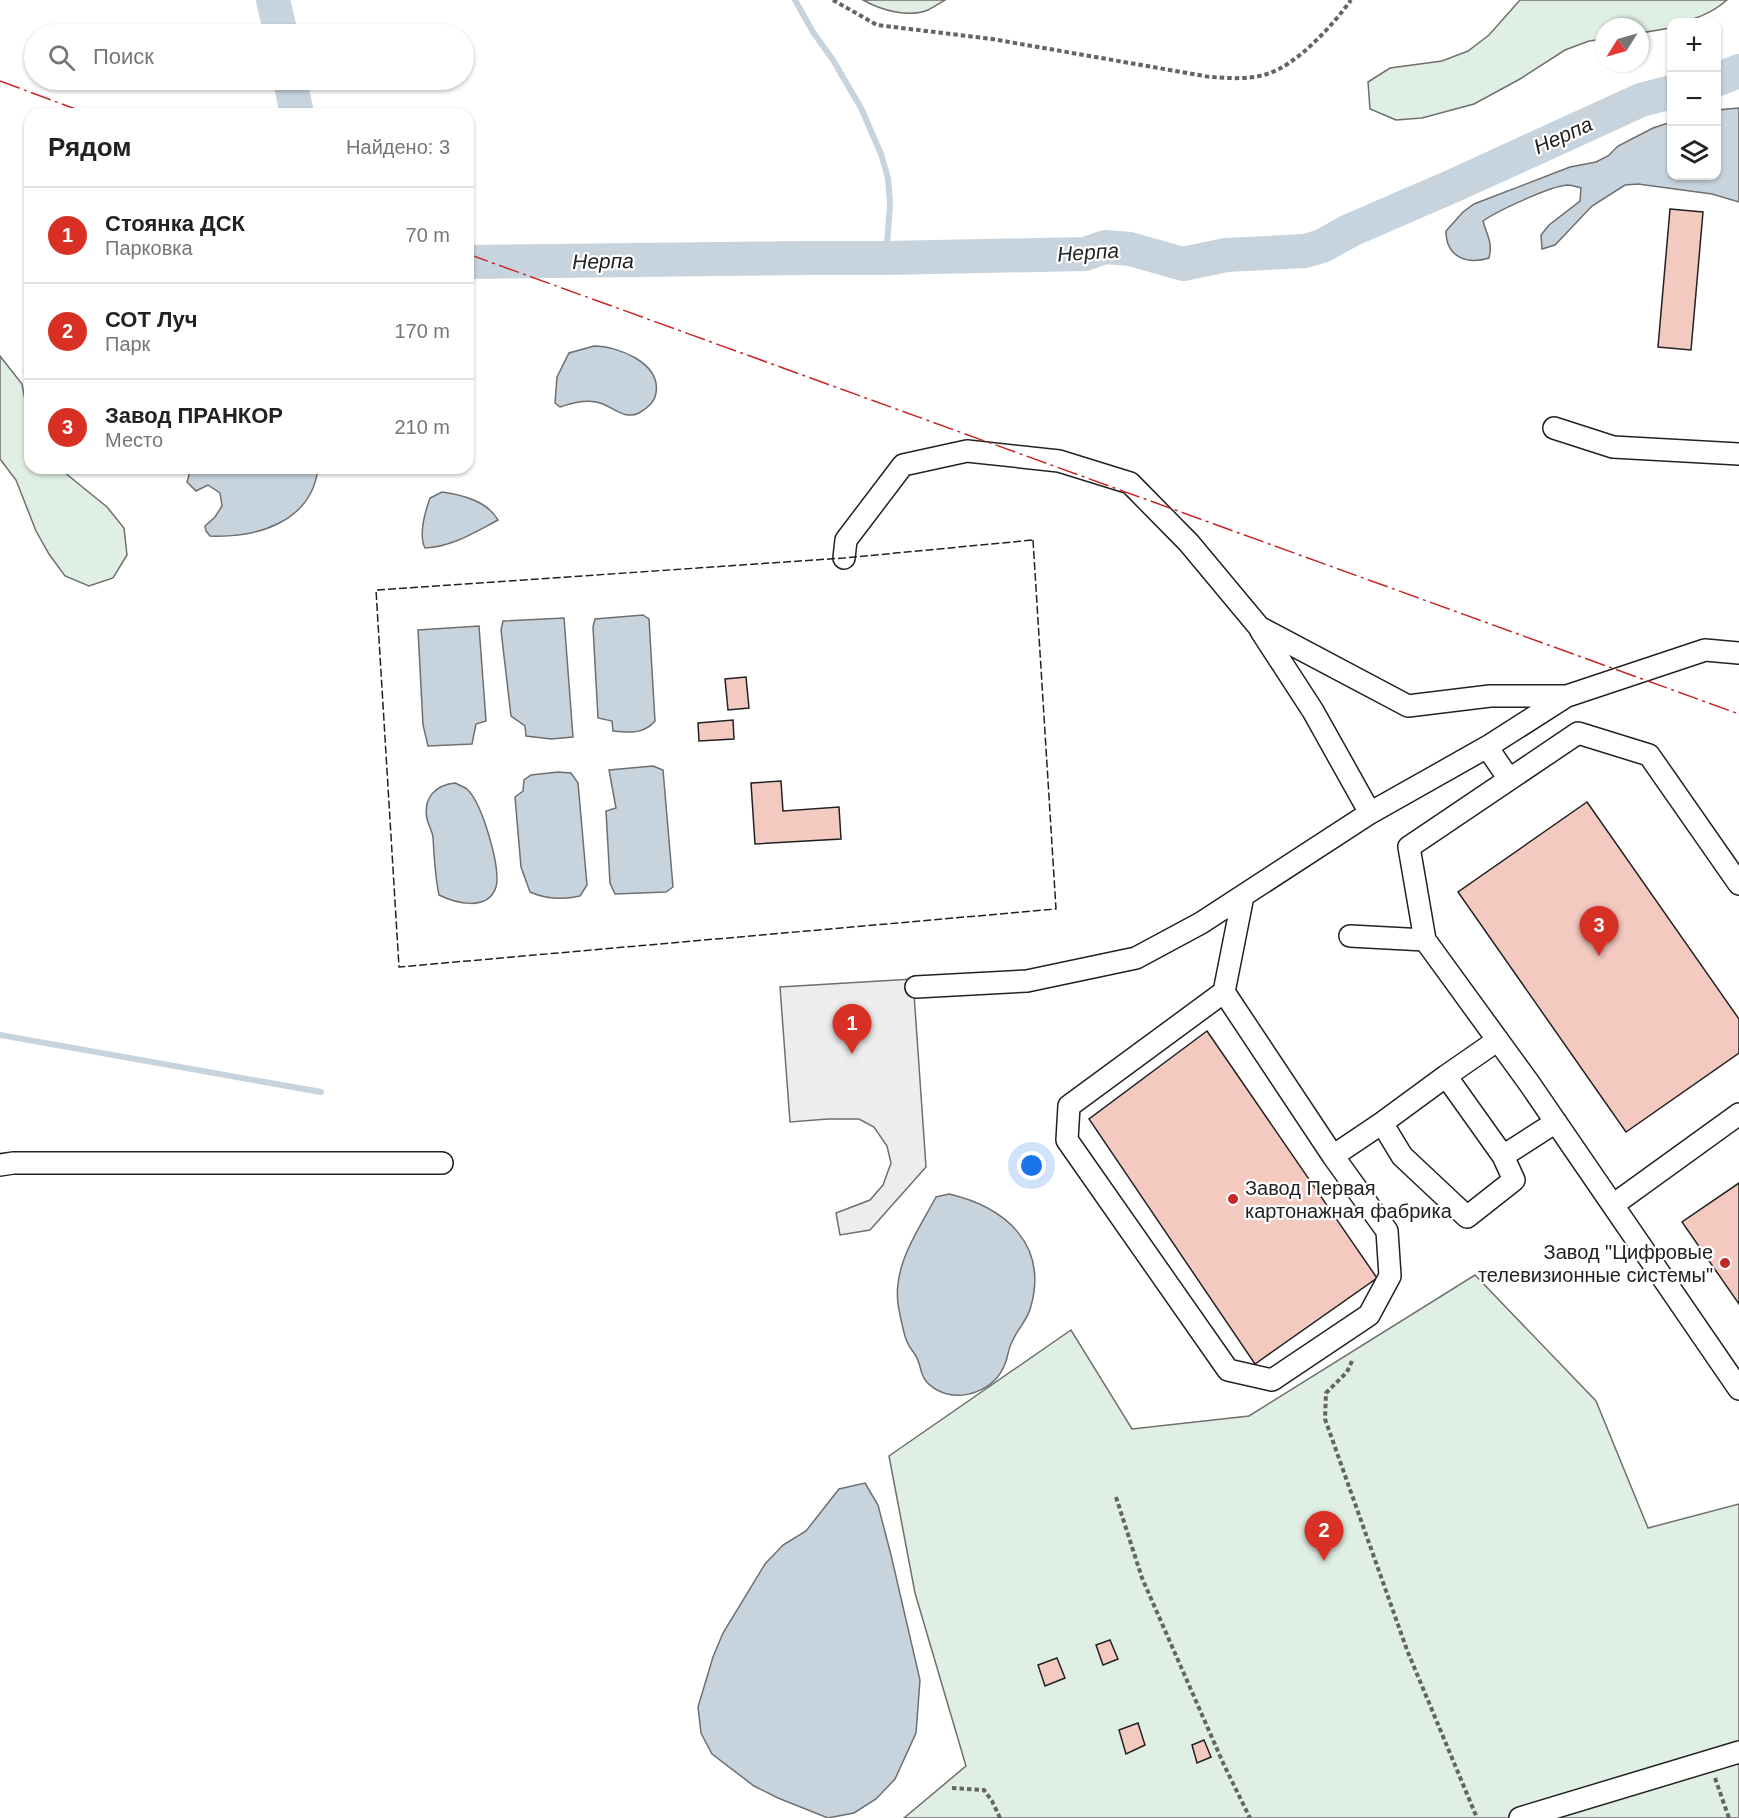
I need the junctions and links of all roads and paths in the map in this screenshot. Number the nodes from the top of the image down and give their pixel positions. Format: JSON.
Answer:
{"nodes":[{"id":1,"x":833,"y":0,"type":"edge"},
{"id":2,"x":1351,"y":0,"type":"edge"},
{"id":3,"x":1554,"y":428,"type":"dead end"},
{"id":4,"x":1739,"y":454,"type":"edge"},
{"id":5,"x":844,"y":558,"type":"dead end"},
{"id":6,"x":1259,"y":627,"type":"junction"},
{"id":7,"x":1739,"y":653,"type":"edge"},
{"id":8,"x":1567,"y":696,"type":"junction"},
{"id":9,"x":1487,"y":747,"type":"junction"},
{"id":10,"x":1509,"y":779,"type":"junction"},
{"id":11,"x":1370,"y":813,"type":"junction"},
{"id":12,"x":1739,"y":884,"type":"edge"},
{"id":13,"x":1243,"y":896,"type":"junction"},
{"id":14,"x":1350,"y":936,"type":"dead end"},
{"id":15,"x":1425,"y":940,"type":"junction"},
{"id":16,"x":916,"y":987,"type":"dead end"},
{"id":17,"x":1224,"y":992,"type":"junction"},
{"id":18,"x":1498,"y":1040,"type":"junction"},
{"id":19,"x":1446,"y":1076,"type":"junction"},
{"id":20,"x":1739,"y":1114,"type":"edge"},
{"id":21,"x":1556,"y":1122,"type":"junction"},
{"id":22,"x":1382,"y":1123,"type":"junction"},
{"id":23,"x":1333,"y":1156,"type":"junction"},
{"id":24,"x":1503,"y":1156,"type":"junction"},
{"id":25,"x":442,"y":1163,"type":"dead end"},
{"id":26,"x":0,"y":1165,"type":"edge"},
{"id":27,"x":1613,"y":1205,"type":"junction"},
{"id":28,"x":1352,"y":1361,"type":"dead end"},
{"id":29,"x":1739,"y":1389,"type":"edge"},
{"id":30,"x":1116,"y":1497,"type":"dead end"},
{"id":31,"x":1739,"y":1752,"type":"edge"},
{"id":32,"x":1709,"y":1761,"type":"junction"},
{"id":33,"x":952,"y":1788,"type":"dead end"},
{"id":34,"x":1000,"y":1818,"type":"edge"},
{"id":35,"x":1250,"y":1818,"type":"edge"},
{"id":36,"x":1477,"y":1818,"type":"edge"},
{"id":37,"x":1520,"y":1818,"type":"edge"},
{"id":38,"x":1729,"y":1818,"type":"edge"}],
"edges":[{"from":1,"to":2,"type":"path"},
{"from":3,"to":4,"type":"street"},
{"from":5,"to":6,"type":"street"},
{"from":6,"to":8,"type":"street"},
{"from":6,"to":11,"type":"street"},
{"from":7,"to":8,"type":"street"},
{"from":8,"to":9,"type":"street"},
{"from":9,"to":10,"type":"street"},
{"from":9,"to":11,"type":"street"},
{"from":10,"to":12,"type":"street"},
{"from":10,"to":15,"type":"street"},
{"from":11,"to":13,"type":"street"},
{"from":13,"to":16,"type":"street"},
{"from":13,"to":17,"type":"street"},
{"from":14,"to":15,"type":"street"},
{"from":15,"to":18,"type":"street"},
{"from":17,"to":23,"type":"street"},
{"from":17,"to":23,"type":"street"},
{"from":18,"to":19,"type":"street"},
{"from":18,"to":21,"type":"street"},
{"from":19,"to":22,"type":"street"},
{"from":19,"to":24,"type":"street"},
{"from":20,"to":27,"type":"street"},
{"from":21,"to":24,"type":"street"},
{"from":21,"to":27,"type":"street"},
{"from":22,"to":23,"type":"street"},
{"from":22,"to":24,"type":"street"},
{"from":25,"to":26,"type":"street"},
{"from":27,"to":29,"type":"street"},
{"from":28,"to":36,"type":"path"},
{"from":30,"to":35,"type":"path"},
{"from":31,"to":32,"type":"street"},
{"from":32,"to":37,"type":"street"},
{"from":32,"to":38,"type":"path"},
{"from":33,"to":34,"type":"path"}]}
